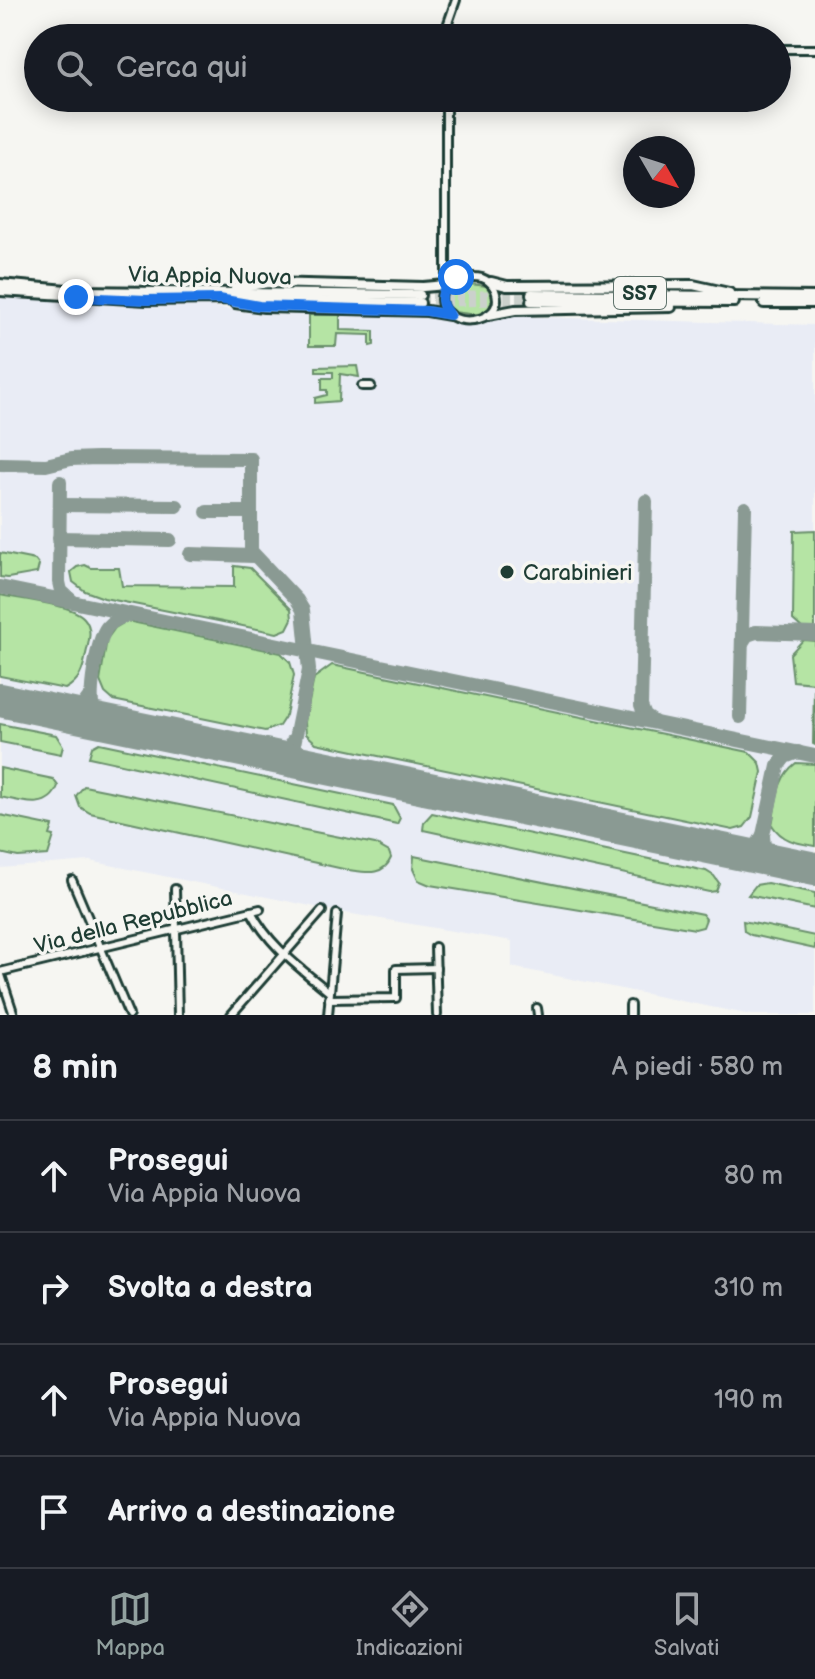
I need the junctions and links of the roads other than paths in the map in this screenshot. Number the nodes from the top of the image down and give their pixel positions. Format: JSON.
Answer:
{"nodes":[{"id":1,"x":456,"y":0,"type":"edge"},
{"id":2,"x":448,"y":24,"type":"edge"},
{"id":3,"x":791,"y":49,"type":"edge"},
{"id":4,"x":815,"y":49,"type":"edge"},
{"id":5,"x":446,"y":112,"type":"edge"},
{"id":6,"x":445,"y":265,"type":"junction"},
{"id":7,"x":461,"y":278,"type":"junction"},
{"id":8,"x":491,"y":282,"type":"junction"},
{"id":9,"x":0,"y":284,"type":"edge"},
{"id":10,"x":446,"y":285,"type":"junction"},
{"id":11,"x":0,"y":291,"type":"edge"},
{"id":12,"x":220,"y":295,"type":"junction"},
{"id":13,"x":531,"y":297,"type":"tunnel mouth"},
{"id":14,"x":815,"y":297,"type":"edge"},
{"id":15,"x":420,"y":299,"type":"tunnel mouth"},
{"id":16,"x":747,"y":300,"type":"junction"},
{"id":17,"x":815,"y":303,"type":"edge"},
{"id":18,"x":450,"y":315,"type":"junction"},
{"id":19,"x":489,"y":315,"type":"junction"},
{"id":20,"x":362,"y":386,"type":"dead end"},
{"id":21,"x":371,"y":386,"type":"dead end"},
{"id":22,"x":72,"y":880,"type":"dead end"},
{"id":23,"x":175,"y":889,"type":"dead end"},
{"id":24,"x":260,"y":909,"type":"dead end"},
{"id":25,"x":251,"y":911,"type":"junction"},
{"id":26,"x":322,"y":911,"type":"dead end"},
{"id":27,"x":337,"y":914,"type":"dead end"},
{"id":28,"x":176,"y":930,"type":"junction"},
{"id":29,"x":101,"y":947,"type":"junction"},
{"id":30,"x":435,"y":947,"type":"dead end"},
{"id":31,"x":283,"y":954,"type":"junction"},
{"id":32,"x":436,"y":968,"type":"junction"},
{"id":33,"x":0,"y":972,"type":"edge"},
{"id":34,"x":329,"y":996,"type":"junction"},
{"id":35,"x":630,"y":1005,"type":"dead end"},
{"id":36,"x":14,"y":1015,"type":"edge"},
{"id":37,"x":129,"y":1015,"type":"edge"},
{"id":38,"x":178,"y":1015,"type":"edge"},
{"id":39,"x":231,"y":1015,"type":"edge"},
{"id":40,"x":328,"y":1015,"type":"edge"},
{"id":41,"x":437,"y":1015,"type":"edge"},
{"id":42,"x":630,"y":1015,"type":"edge"}],
"edges":[{"from":1,"to":2,"type":"street"},
{"from":3,"to":4,"type":"street"},
{"from":5,"to":6,"type":"street"},
{"from":6,"to":7,"type":"street"},
{"from":6,"to":10,"type":"street"},
{"from":7,"to":8,"type":"street"},
{"from":7,"to":10,"type":"street"},
{"from":8,"to":16,"type":"main road"},
{"from":8,"to":19,"type":"street"},
{"from":9,"to":12,"type":"main road","name":"Via Appia Nuova"},
{"from":10,"to":12,"type":"main road"},
{"from":10,"to":18,"type":"street"},
{"from":11,"to":12,"type":"main road","name":"Via Appia Nuova"},
{"from":12,"to":15,"type":"main road","name":"Via Appia Nuova"},
{"from":12,"to":18,"type":"main road"},
{"from":13,"to":16,"type":"main road","number":"SS7"},
{"from":14,"to":16,"type":"main road","number":"SS7"},
{"from":16,"to":17,"type":"main road","number":"SS7"},
{"from":16,"to":19,"type":"main road"},
{"from":18,"to":19,"type":"street"},
{"from":20,"to":21,"type":"street"},
{"from":22,"to":29,"type":"street"},
{"from":23,"to":28,"type":"street"},
{"from":24,"to":25,"type":"street","name":"Via della Repubblica"},
{"from":25,"to":28,"type":"street","name":"Via della Repubblica"},
{"from":25,"to":31,"type":"street"},
{"from":26,"to":31,"type":"street"},
{"from":27,"to":34,"type":"street"},
{"from":28,"to":29,"type":"street","name":"Via della Repubblica"},
{"from":28,"to":38,"type":"street"},
{"from":29,"to":33,"type":"street","name":"Via della Repubblica"},
{"from":29,"to":37,"type":"street"},
{"from":30,"to":32,"type":"street"},
{"from":31,"to":34,"type":"street"},
{"from":31,"to":39,"type":"street"},
{"from":32,"to":34,"type":"street"},
{"from":32,"to":41,"type":"street"},
{"from":33,"to":36,"type":"street"},
{"from":34,"to":40,"type":"street"},
{"from":35,"to":42,"type":"street"}]}
